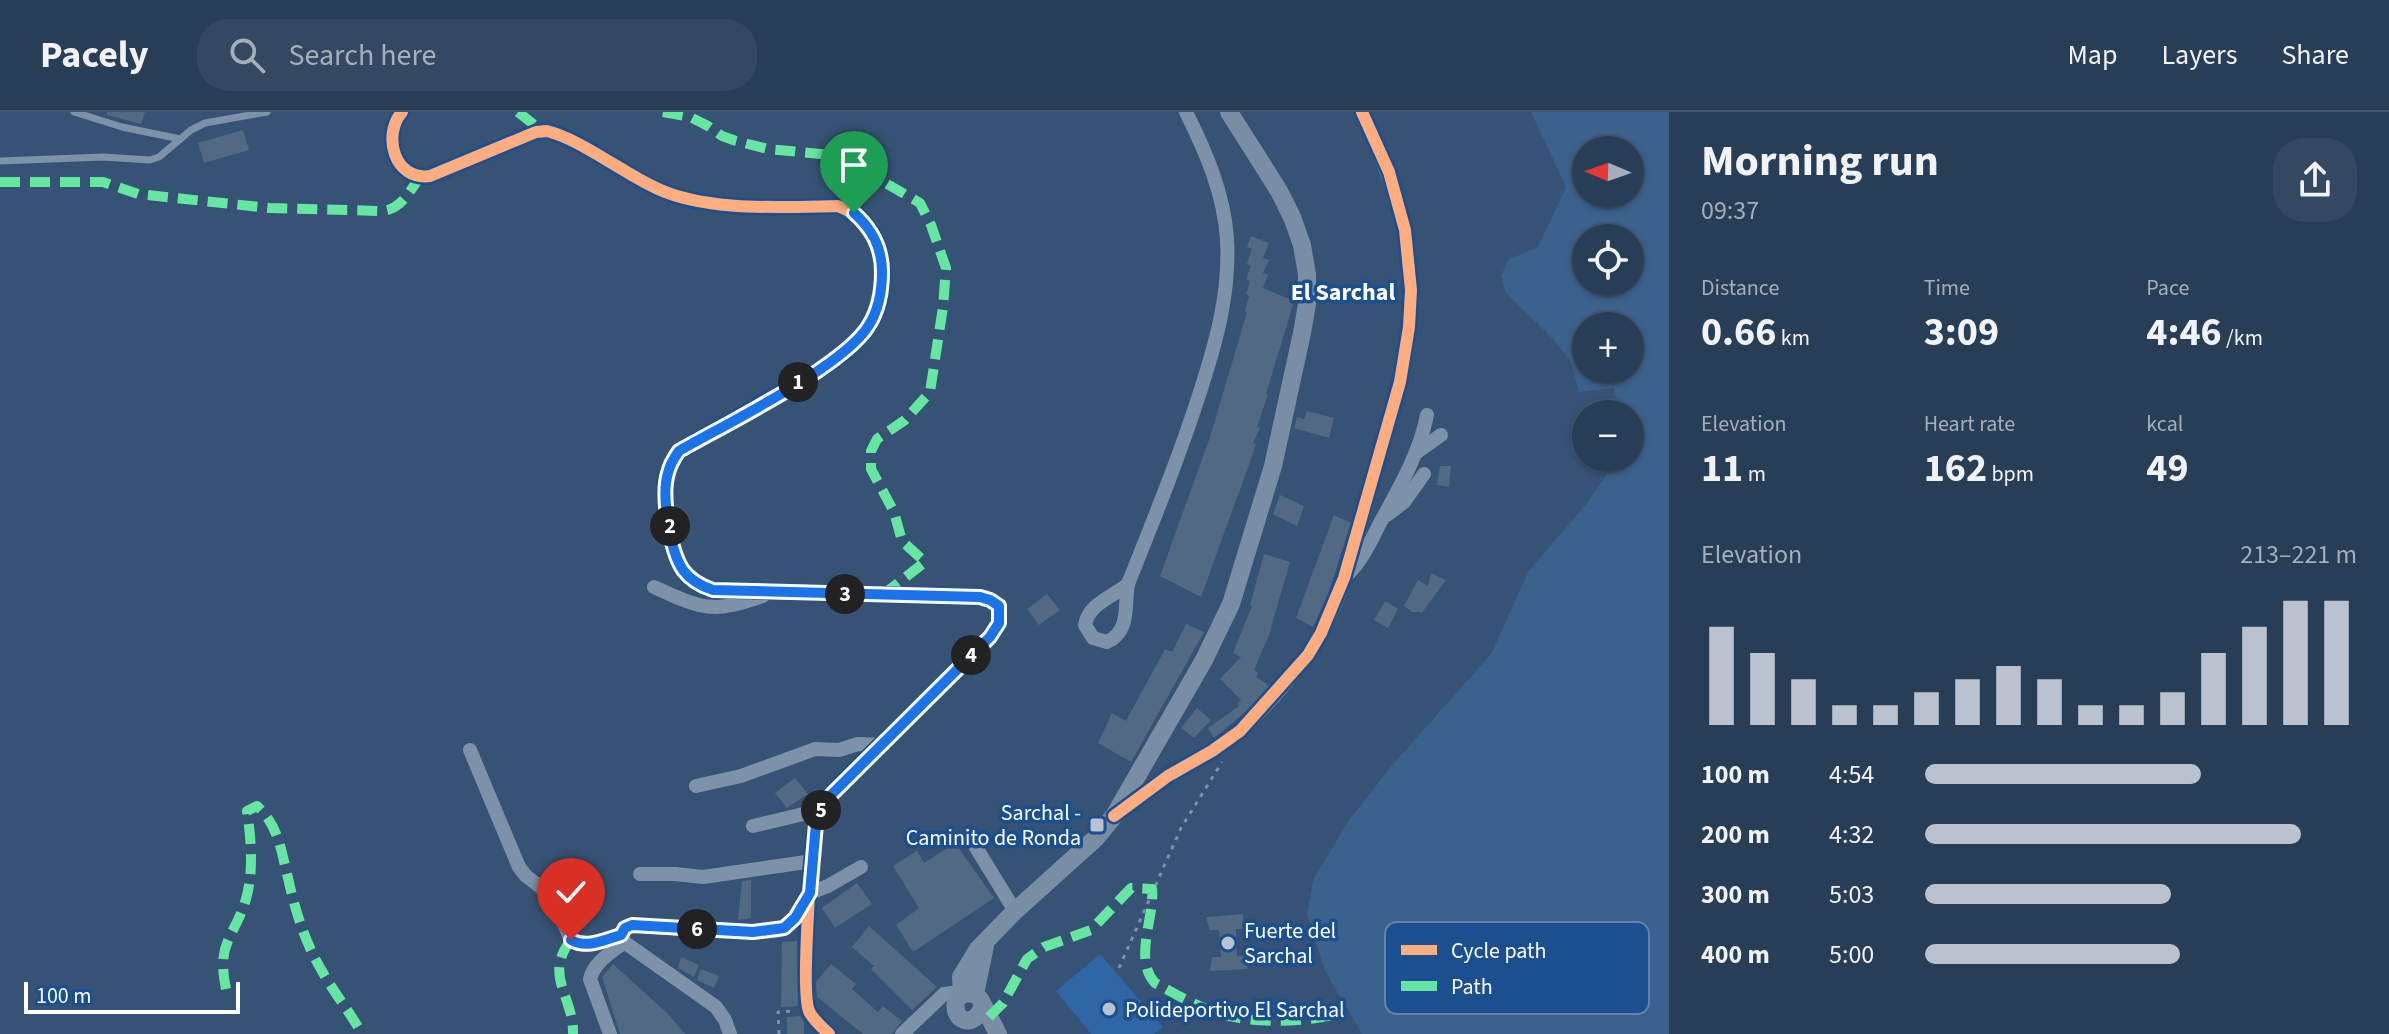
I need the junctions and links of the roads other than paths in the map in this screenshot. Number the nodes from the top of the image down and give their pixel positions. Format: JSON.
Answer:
{"nodes":[{"id":1,"x":74,"y":112,"type":"edge"},
{"id":2,"x":267,"y":112,"type":"edge"},
{"id":3,"x":402,"y":112,"type":"edge"},
{"id":4,"x":1186,"y":112,"type":"edge"},
{"id":5,"x":1229,"y":112,"type":"edge"},
{"id":6,"x":1362,"y":112,"type":"edge"},
{"id":7,"x":180,"y":139,"type":"junction"},
{"id":8,"x":0,"y":161,"type":"edge"},
{"id":9,"x":1427,"y":415,"type":"dead end"},
{"id":10,"x":1441,"y":435,"type":"dead end"},
{"id":11,"x":1417,"y":452,"type":"junction"},
{"id":12,"x":1424,"y":474,"type":"dead end"},
{"id":13,"x":1383,"y":518,"type":"junction"},
{"id":14,"x":1344,"y":578,"type":"junction"},
{"id":15,"x":1128,"y":584,"type":"dead end"},
{"id":16,"x":654,"y":587,"type":"dead end"},
{"id":17,"x":775,"y":592,"type":"junction"},
{"id":18,"x":883,"y":745,"type":"junction"},
{"id":19,"x":470,"y":750,"type":"dead end"},
{"id":20,"x":696,"y":786,"type":"dead end"},
{"id":21,"x":820,"y":810,"type":"junction"},
{"id":22,"x":1114,"y":816,"type":"junction"},
{"id":23,"x":753,"y":826,"type":"dead end"},
{"id":24,"x":969,"y":836,"type":"dead end"},
{"id":25,"x":813,"y":861,"type":"junction"},
{"id":26,"x":861,"y":867,"type":"dead end"},
{"id":27,"x":640,"y":874,"type":"dead end"},
{"id":28,"x":810,"y":893,"type":"junction"},
{"id":29,"x":1015,"y":911,"type":"junction"},
{"id":30,"x":784,"y":928,"type":"junction"},
{"id":31,"x":622,"y":938,"type":"junction"},
{"id":32,"x":808,"y":938,"type":"junction"},
{"id":33,"x":969,"y":1009,"type":"edge"},
{"id":34,"x":610,"y":1034,"type":"edge"},
{"id":35,"x":730,"y":1034,"type":"edge"},
{"id":36,"x":829,"y":1034,"type":"edge"},
{"id":37,"x":902,"y":1034,"type":"edge"},
{"id":38,"x":996,"y":1034,"type":"edge"}],
"edges":[{"from":1,"to":7,"type":"lane"},
{"from":2,"to":7,"type":"lane"},
{"from":3,"to":17,"type":"street"},
{"from":4,"to":15,"type":"street"},
{"from":5,"to":22,"type":"main road"},
{"from":6,"to":14,"type":"street"},
{"from":7,"to":8,"type":"lane"},
{"from":9,"to":11,"type":"street"},
{"from":10,"to":11,"type":"street"},
{"from":11,"to":13,"type":"street"},
{"from":12,"to":13,"type":"street"},
{"from":13,"to":14,"type":"street"},
{"from":14,"to":22,"type":"street"},
{"from":16,"to":17,"type":"street"},
{"from":17,"to":18,"type":"street"},
{"from":18,"to":20,"type":"street"},
{"from":18,"to":21,"type":"street"},
{"from":19,"to":31,"type":"street"},
{"from":21,"to":23,"type":"street"},
{"from":21,"to":25,"type":"street"},
{"from":22,"to":29,"type":"main road"},
{"from":24,"to":29,"type":"street"},
{"from":25,"to":27,"type":"street"},
{"from":25,"to":28,"type":"street"},
{"from":26,"to":28,"type":"street"},
{"from":28,"to":30,"type":"street"},
{"from":28,"to":32,"type":"street"},
{"from":29,"to":33,"type":"main road"},
{"from":30,"to":31,"type":"street"},
{"from":30,"to":32,"type":"street"},
{"from":31,"to":34,"type":"street"},
{"from":31,"to":35,"type":"street"},
{"from":32,"to":36,"type":"street"},
{"from":33,"to":37,"type":"street"},
{"from":33,"to":38,"type":"main road"}]}
